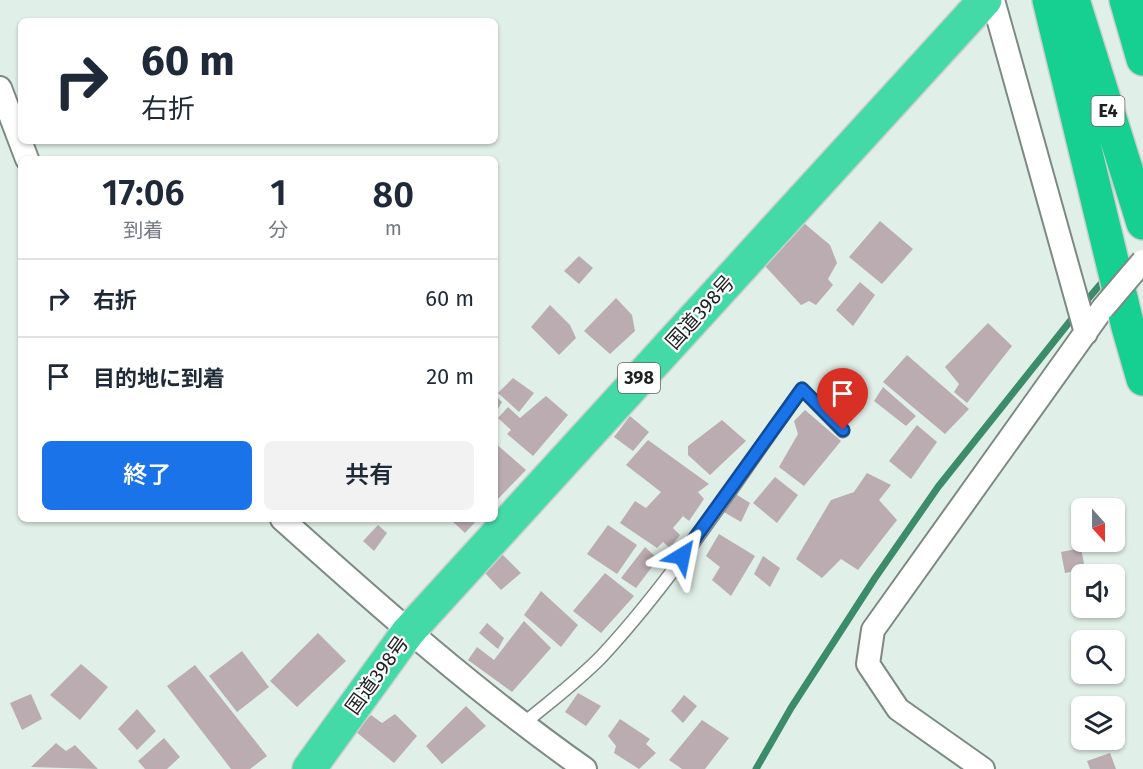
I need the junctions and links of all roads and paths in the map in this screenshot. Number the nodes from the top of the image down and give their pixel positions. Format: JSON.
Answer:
{"nodes":[{"id":1,"x":985,"y":0,"type":"edge"},
{"id":2,"x":993,"y":0,"type":"edge"},
{"id":3,"x":1049,"y":0,"type":"edge"},
{"id":4,"x":1073,"y":0,"type":"edge"},
{"id":5,"x":1126,"y":0,"type":"edge"},
{"id":6,"x":1143,"y":59,"type":"edge"},
{"id":7,"x":0,"y":88,"type":"edge"},
{"id":8,"x":18,"y":135,"type":"edge"},
{"id":9,"x":1143,"y":222,"type":"edge"},
{"id":10,"x":1143,"y":261,"type":"edge"},
{"id":11,"x":1086,"y":333,"type":"junction"},
{"id":12,"x":1143,"y":379,"type":"edge"},
{"id":13,"x":843,"y":430,"type":"dead end"},
{"id":14,"x":285,"y":522,"type":"edge"},
{"id":15,"x":408,"y":632,"type":"junction"},
{"id":16,"x":522,"y":725,"type":"junction"},
{"id":17,"x":309,"y":769,"type":"edge"},
{"id":18,"x":585,"y":769,"type":"edge"},
{"id":19,"x":983,"y":769,"type":"edge"}],
"edges":[{"from":1,"to":15,"type":"highway","name":"国道398号","number":"398"},
{"from":2,"to":11,"type":"street"},
{"from":3,"to":12,"type":"highway"},
{"from":4,"to":9,"type":"highway","number":"E4"},
{"from":5,"to":6,"type":"highway"},
{"from":7,"to":8,"type":"street"},
{"from":10,"to":11,"type":"street","bridge":true},
{"from":11,"to":19,"type":"street"},
{"from":13,"to":16,"type":"lane"},
{"from":14,"to":15,"type":"street"},
{"from":15,"to":16,"type":"street"},
{"from":15,"to":17,"type":"highway","name":"国道398号","number":"398"},
{"from":16,"to":18,"type":"street"}]}
